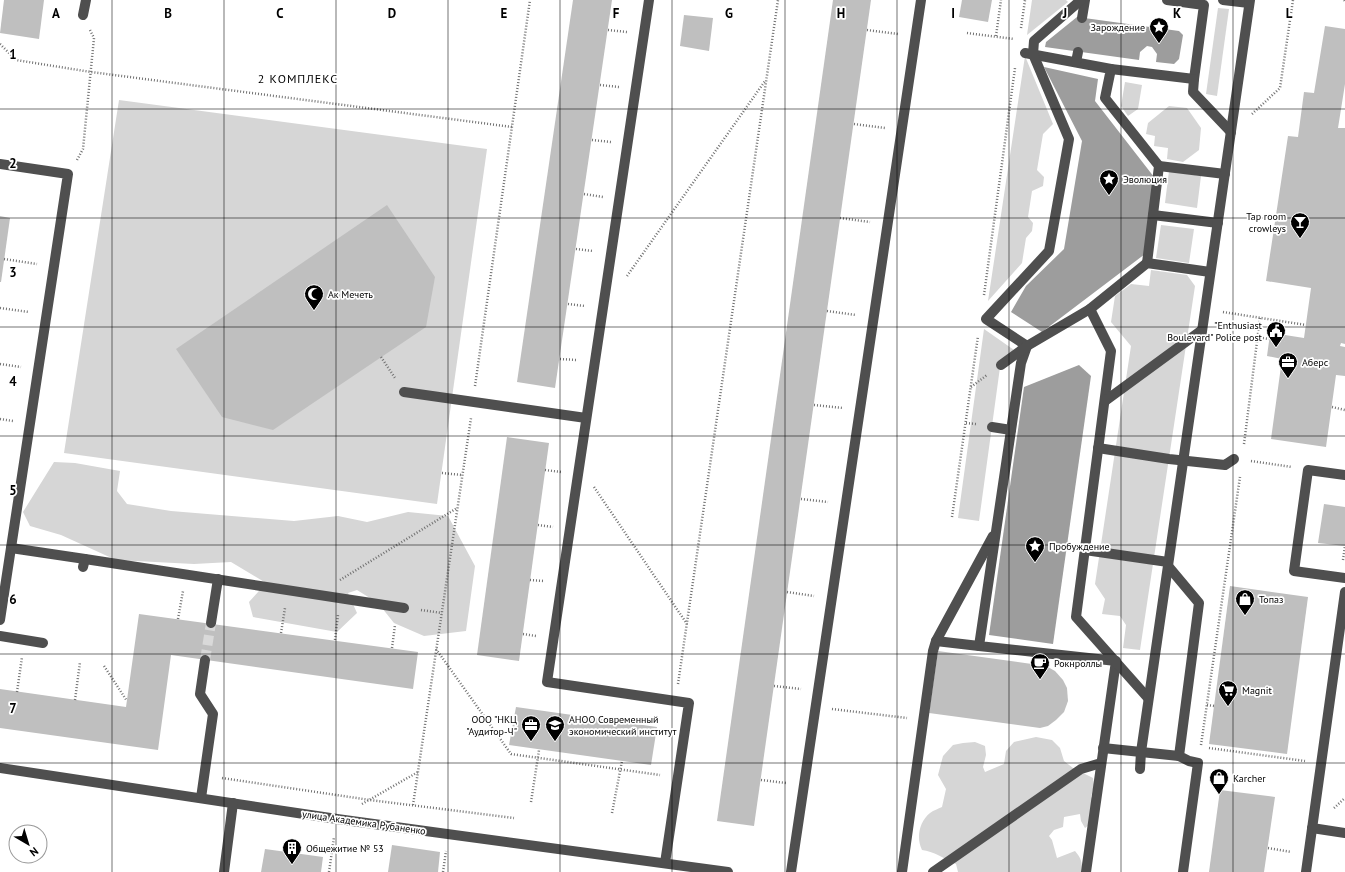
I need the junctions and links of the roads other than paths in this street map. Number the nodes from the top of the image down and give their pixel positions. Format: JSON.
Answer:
{"nodes":[{"id":1,"x":86,"y":0,"type":"edge"},
{"id":2,"x":649,"y":0,"type":"edge"},
{"id":3,"x":921,"y":0,"type":"edge"},
{"id":4,"x":1081,"y":0,"type":"edge"},
{"id":5,"x":1085,"y":0,"type":"edge"},
{"id":6,"x":1167,"y":0,"type":"edge"},
{"id":7,"x":1223,"y":0,"type":"edge"},
{"id":8,"x":1250,"y":2,"type":"edge"},
{"id":9,"x":1204,"y":3,"type":"edge"},
{"id":10,"x":84,"y":15,"type":"road end"},
{"id":11,"x":1082,"y":18,"type":"dead end"},
{"id":12,"x":1078,"y":52,"type":"dead end"},
{"id":13,"x":1029,"y":54,"type":"junction"},
{"id":14,"x":1076,"y":62,"type":"junction"},
{"id":15,"x":1111,"y":69,"type":"junction"},
{"id":16,"x":1194,"y":79,"type":"junction"},
{"id":17,"x":1231,"y":132,"type":"junction"},
{"id":18,"x":0,"y":164,"type":"edge"},
{"id":19,"x":1159,"y":166,"type":"junction"},
{"id":20,"x":1225,"y":174,"type":"junction"},
{"id":21,"x":1154,"y":215,"type":"junction"},
{"id":22,"x":1218,"y":223,"type":"junction"},
{"id":23,"x":1148,"y":263,"type":"junction"},
{"id":24,"x":1210,"y":272,"type":"junction"},
{"id":25,"x":1090,"y":309,"type":"junction"},
{"id":26,"x":1202,"y":330,"type":"junction"},
{"id":27,"x":1027,"y":346,"type":"junction"},
{"id":28,"x":1001,"y":365,"type":"dead end"},
{"id":29,"x":404,"y":392,"type":"road end"},
{"id":30,"x":1104,"y":401,"type":"junction"},
{"id":31,"x":586,"y":418,"type":"junction"},
{"id":32,"x":992,"y":427,"type":"dead end"},
{"id":33,"x":1011,"y":430,"type":"junction"},
{"id":34,"x":1098,"y":448,"type":"junction"},
{"id":35,"x":1183,"y":460,"type":"junction"},
{"id":36,"x":1238,"y":460,"type":"road end"},
{"id":37,"x":1345,"y":475,"type":"edge"},
{"id":38,"x":996,"y":529,"type":"junction"},
{"id":39,"x":11,"y":548,"type":"junction"},
{"id":40,"x":1085,"y":550,"type":"junction"},
{"id":41,"x":1168,"y":564,"type":"junction"},
{"id":42,"x":1345,"y":578,"type":"edge"},
{"id":43,"x":218,"y":580,"type":"junction"},
{"id":44,"x":1345,"y":592,"type":"edge"},
{"id":45,"x":401,"y":607,"type":"road end"},
{"id":46,"x":0,"y":620,"type":"edge"},
{"id":47,"x":211,"y":623,"type":"tunnel mouth"},
{"id":48,"x":0,"y":636,"type":"edge"},
{"id":49,"x":936,"y":641,"type":"junction"},
{"id":50,"x":43,"y":643,"type":"dead end"},
{"id":51,"x":979,"y":646,"type":"junction"},
{"id":52,"x":205,"y":660,"type":"tunnel mouth"},
{"id":53,"x":1116,"y":661,"type":"junction"},
{"id":54,"x":1148,"y":698,"type":"junction"},
{"id":55,"x":1103,"y":748,"type":"junction"},
{"id":56,"x":1141,"y":752,"type":"junction"},
{"id":57,"x":1179,"y":756,"type":"junction"},
{"id":58,"x":1101,"y":763,"type":"junction"},
{"id":59,"x":0,"y":768,"type":"edge"},
{"id":60,"x":1140,"y":769,"type":"dead end"},
{"id":61,"x":201,"y":798,"type":"junction"},
{"id":62,"x":233,"y":803,"type":"junction"},
{"id":63,"x":1312,"y":828,"type":"junction"},
{"id":64,"x":1345,"y":833,"type":"edge"},
{"id":65,"x":665,"y":863,"type":"junction"},
{"id":66,"x":224,"y":872,"type":"edge"},
{"id":67,"x":728,"y":872,"type":"edge"},
{"id":68,"x":791,"y":872,"type":"edge"},
{"id":69,"x":902,"y":872,"type":"edge"},
{"id":70,"x":933,"y":872,"type":"edge"},
{"id":71,"x":1086,"y":872,"type":"edge"},
{"id":72,"x":1183,"y":872,"type":"edge"},
{"id":73,"x":1306,"y":872,"type":"edge"}],
"edges":[{"from":1,"to":10,"type":"street"},
{"from":2,"to":31,"type":"street"},
{"from":3,"to":68,"type":"street"},
{"from":4,"to":13,"type":"street"},
{"from":5,"to":11,"type":"street"},
{"from":6,"to":9,"type":"street"},
{"from":7,"to":8,"type":"street"},
{"from":8,"to":17,"type":"street"},
{"from":9,"to":16,"type":"street"},
{"from":12,"to":14,"type":"street"},
{"from":13,"to":14,"type":"street"},
{"from":13,"to":27,"type":"street"},
{"from":14,"to":15,"type":"street"},
{"from":15,"to":16,"type":"street"},
{"from":15,"to":19,"type":"street"},
{"from":16,"to":17,"type":"street"},
{"from":17,"to":20,"type":"street"},
{"from":18,"to":39,"type":"street"},
{"from":19,"to":20,"type":"street"},
{"from":19,"to":21,"type":"street"},
{"from":20,"to":22,"type":"street"},
{"from":21,"to":22,"type":"street"},
{"from":21,"to":23,"type":"street"},
{"from":22,"to":24,"type":"street"},
{"from":23,"to":24,"type":"street"},
{"from":23,"to":25,"type":"street"},
{"from":24,"to":26,"type":"street"},
{"from":25,"to":27,"type":"street"},
{"from":25,"to":30,"type":"street"},
{"from":26,"to":30,"type":"street"},
{"from":26,"to":35,"type":"street"},
{"from":27,"to":28,"type":"street"},
{"from":27,"to":33,"type":"street"},
{"from":29,"to":31,"type":"street"},
{"from":30,"to":34,"type":"street"},
{"from":31,"to":65,"type":"street"},
{"from":32,"to":33,"type":"street"},
{"from":33,"to":38,"type":"street"},
{"from":34,"to":35,"type":"street"},
{"from":34,"to":40,"type":"street"},
{"from":35,"to":36,"type":"street"},
{"from":35,"to":41,"type":"street"},
{"from":37,"to":42,"type":"street"},
{"from":38,"to":49,"type":"street"},
{"from":38,"to":51,"type":"street"},
{"from":39,"to":43,"type":"street"},
{"from":39,"to":46,"type":"street"},
{"from":40,"to":41,"type":"street"},
{"from":40,"to":53,"type":"street"},
{"from":41,"to":54,"type":"street"},
{"from":41,"to":57,"type":"street"},
{"from":43,"to":45,"type":"street"},
{"from":43,"to":47,"type":"street"},
{"from":44,"to":63,"type":"street"},
{"from":48,"to":50,"type":"street"},
{"from":49,"to":51,"type":"street"},
{"from":49,"to":69,"type":"street"},
{"from":51,"to":53,"type":"street"},
{"from":52,"to":61,"type":"street"},
{"from":53,"to":54,"type":"street"},
{"from":53,"to":55,"type":"street"},
{"from":54,"to":56,"type":"street"},
{"from":55,"to":56,"type":"street"},
{"from":55,"to":58,"type":"street"},
{"from":56,"to":57,"type":"street"},
{"from":56,"to":60,"type":"street"},
{"from":57,"to":72,"type":"street"},
{"from":58,"to":70,"type":"street"},
{"from":58,"to":71,"type":"street"},
{"from":59,"to":61,"type":"street","name":"улица Академика Рубаненко"},
{"from":61,"to":62,"type":"street","name":"улица Академика Рубаненко"},
{"from":62,"to":65,"type":"street","name":"улица Академика Рубаненко"},
{"from":62,"to":66,"type":"street"},
{"from":63,"to":64,"type":"street"},
{"from":63,"to":73,"type":"street"},
{"from":65,"to":67,"type":"street","name":"улица Академика Рубаненко"}]}
